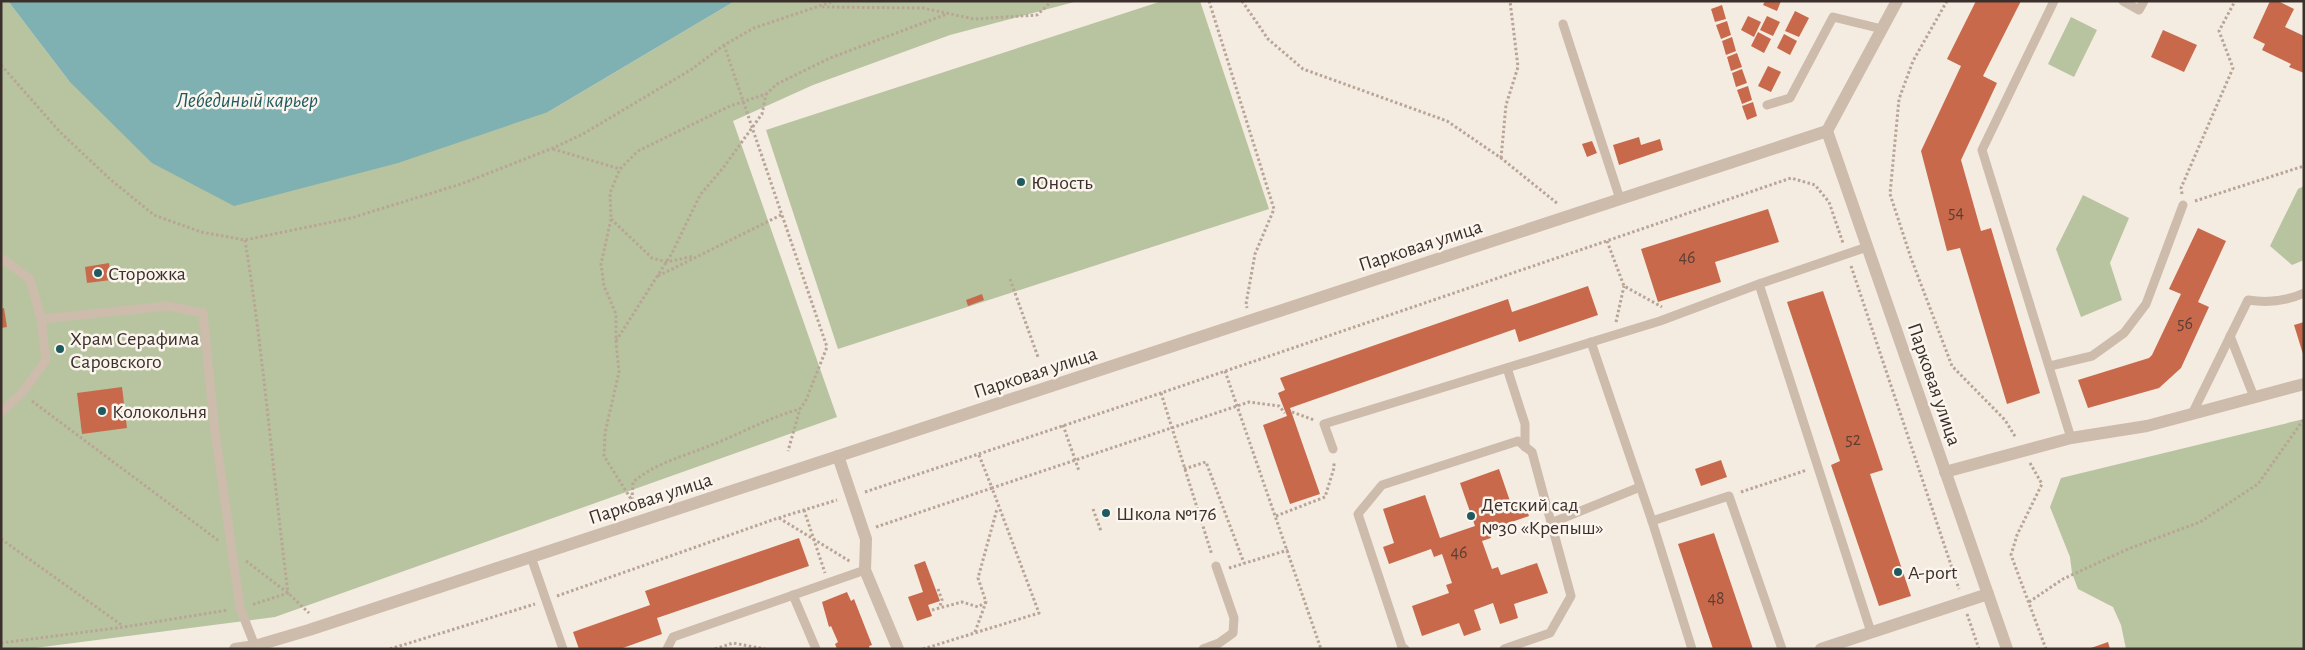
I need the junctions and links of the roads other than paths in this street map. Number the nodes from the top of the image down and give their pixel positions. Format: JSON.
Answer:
{"nodes":[{"id":1,"x":1896,"y":1,"type":"edge"},
{"id":2,"x":2054,"y":1,"type":"edge"},
{"id":3,"x":2123,"y":1,"type":"edge"},
{"id":4,"x":2144,"y":1,"type":"edge"},
{"id":5,"x":1563,"y":24,"type":"dead end"},
{"id":6,"x":1882,"y":29,"type":"junction"},
{"id":7,"x":1767,"y":105,"type":"dead end"},
{"id":8,"x":1827,"y":131,"type":"junction"},
{"id":9,"x":1620,"y":199,"type":"junction"},
{"id":10,"x":2184,"y":205,"type":"road end"},
{"id":11,"x":1867,"y":247,"type":"junction"},
{"id":12,"x":1,"y":258,"type":"edge"},
{"id":13,"x":1759,"y":284,"type":"junction"},
{"id":14,"x":2304,"y":292,"type":"edge"},
{"id":15,"x":41,"y":319,"type":"junction"},
{"id":16,"x":2230,"y":336,"type":"junction"},
{"id":17,"x":1592,"y":342,"type":"junction"},
{"id":18,"x":2050,"y":366,"type":"junction"},
{"id":19,"x":1507,"y":368,"type":"junction"},
{"id":20,"x":2304,"y":384,"type":"edge"},
{"id":21,"x":2254,"y":397,"type":"junction"},
{"id":22,"x":1,"y":412,"type":"edge"},
{"id":23,"x":2193,"y":412,"type":"junction"},
{"id":24,"x":2071,"y":438,"type":"junction"},
{"id":25,"x":1526,"y":447,"type":"junction"},
{"id":26,"x":1333,"y":449,"type":"road end"},
{"id":27,"x":838,"y":456,"type":"junction"},
{"id":28,"x":1945,"y":472,"type":"junction"},
{"id":29,"x":1640,"y":487,"type":"junction"},
{"id":30,"x":1652,"y":521,"type":"junction"},
{"id":31,"x":1551,"y":523,"type":"junction"},
{"id":32,"x":531,"y":557,"type":"junction"},
{"id":33,"x":1217,"y":569,"type":"road end"},
{"id":34,"x":865,"y":570,"type":"junction"},
{"id":35,"x":1988,"y":594,"type":"junction"},
{"id":36,"x":793,"y":595,"type":"junction"},
{"id":37,"x":1871,"y":632,"type":"junction"},
{"id":38,"x":255,"y":648,"type":"edge"},
{"id":39,"x":235,"y":649,"type":"edge"},
{"id":40,"x":563,"y":649,"type":"edge"},
{"id":41,"x":667,"y":649,"type":"edge"},
{"id":42,"x":816,"y":649,"type":"edge"},
{"id":43,"x":898,"y":649,"type":"edge"},
{"id":44,"x":1203,"y":649,"type":"edge"},
{"id":45,"x":1405,"y":649,"type":"edge"},
{"id":46,"x":1504,"y":649,"type":"edge"},
{"id":47,"x":1692,"y":649,"type":"edge"},
{"id":48,"x":1782,"y":649,"type":"edge"},
{"id":49,"x":1822,"y":649,"type":"edge"},
{"id":50,"x":2007,"y":649,"type":"edge"}],
"edges":[{"from":1,"to":6,"type":"street"},
{"from":2,"to":18,"type":"lane"},
{"from":3,"to":4,"type":"lane"},
{"from":5,"to":9,"type":"lane"},
{"from":6,"to":7,"type":"lane"},
{"from":6,"to":8,"type":"street"},
{"from":8,"to":9,"type":"street","name":"Парковая улица"},
{"from":8,"to":11,"type":"street","name":"Парковая улица"},
{"from":9,"to":27,"type":"street","name":"Парковая улица"},
{"from":10,"to":18,"type":"lane"},
{"from":11,"to":13,"type":"lane"},
{"from":11,"to":28,"type":"street","name":"Парковая улица"},
{"from":12,"to":15,"type":"lane"},
{"from":13,"to":17,"type":"lane"},
{"from":13,"to":37,"type":"lane"},
{"from":14,"to":16,"type":"lane"},
{"from":15,"to":22,"type":"lane"},
{"from":15,"to":38,"type":"lane"},
{"from":16,"to":21,"type":"lane"},
{"from":16,"to":23,"type":"lane"},
{"from":17,"to":19,"type":"lane"},
{"from":17,"to":29,"type":"lane"},
{"from":18,"to":24,"type":"lane"},
{"from":19,"to":25,"type":"lane"},
{"from":19,"to":26,"type":"lane"},
{"from":20,"to":21,"type":"street"},
{"from":21,"to":23,"type":"street"},
{"from":23,"to":24,"type":"street"},
{"from":24,"to":28,"type":"street"},
{"from":25,"to":31,"type":"lane"},
{"from":25,"to":45,"type":"lane"},
{"from":27,"to":32,"type":"street","name":"Парковая улица"},
{"from":27,"to":34,"type":"street"},
{"from":28,"to":35,"type":"street","name":"Парковая улица"},
{"from":29,"to":30,"type":"lane"},
{"from":29,"to":31,"type":"lane"},
{"from":30,"to":47,"type":"lane"},
{"from":30,"to":48,"type":"lane"},
{"from":31,"to":46,"type":"lane"},
{"from":32,"to":38,"type":"street","name":"Парковая улица"},
{"from":32,"to":40,"type":"lane"},
{"from":33,"to":44,"type":"lane"},
{"from":34,"to":36,"type":"lane"},
{"from":34,"to":43,"type":"street"},
{"from":35,"to":37,"type":"street"},
{"from":35,"to":50,"type":"street","name":"Парковая улица"},
{"from":36,"to":41,"type":"lane"},
{"from":36,"to":42,"type":"lane"},
{"from":37,"to":49,"type":"street"},
{"from":38,"to":39,"type":"street","name":"Парковая улица"}]}
